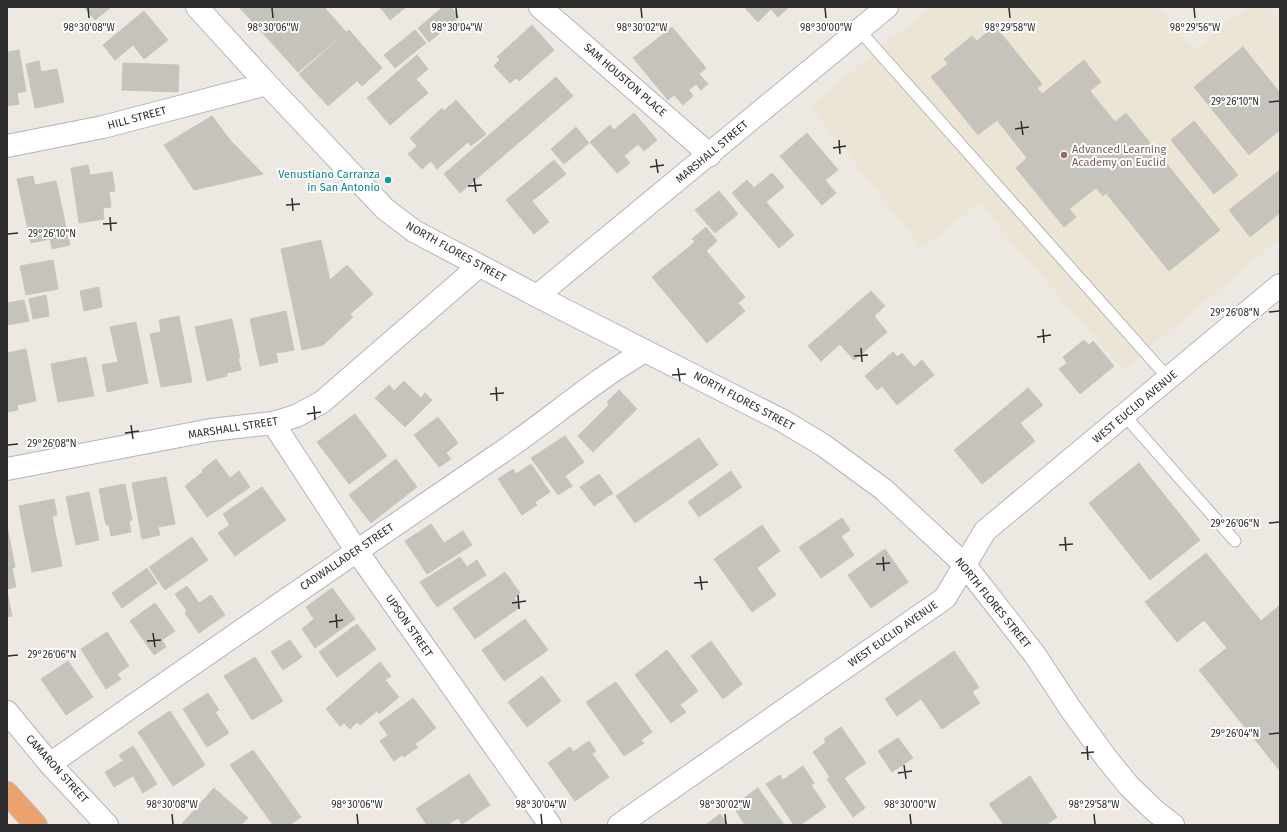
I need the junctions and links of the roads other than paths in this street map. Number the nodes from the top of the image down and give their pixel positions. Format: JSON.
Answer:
{"nodes":[{"id":1,"x":197,"y":7,"type":"edge"},
{"id":2,"x":540,"y":7,"type":"edge"},
{"id":3,"x":887,"y":7,"type":"edge"},
{"id":4,"x":859,"y":30,"type":"junction"},
{"id":5,"x":266,"y":84,"type":"junction"},
{"id":6,"x":7,"y":146,"type":"edge"},
{"id":7,"x":710,"y":155,"type":"junction"},
{"id":8,"x":479,"y":266,"type":"junction"},
{"id":9,"x":1280,"y":285,"type":"edge"},
{"id":10,"x":537,"y":296,"type":"junction"},
{"id":11,"x":645,"y":351,"type":"junction"},
{"id":12,"x":1168,"y":379,"type":"junction"},
{"id":13,"x":1125,"y":416,"type":"junction"},
{"id":14,"x":273,"y":423,"type":"junction"},
{"id":15,"x":7,"y":469,"type":"edge"},
{"id":16,"x":1235,"y":541,"type":"dead end"},
{"id":17,"x":356,"y":550,"type":"junction"},
{"id":18,"x":964,"y":564,"type":"junction"},
{"id":19,"x":7,"y":712,"type":"edge"},
{"id":20,"x":50,"y":764,"type":"junction"},
{"id":21,"x":7,"y":793,"type":"edge"},
{"id":22,"x":36,"y":825,"type":"edge"},
{"id":23,"x":107,"y":825,"type":"edge"},
{"id":24,"x":550,"y":825,"type":"edge"},
{"id":25,"x":619,"y":825,"type":"edge"},
{"id":26,"x":1173,"y":825,"type":"edge"}],
"edges":[{"from":1,"to":5,"type":"street","name":"NORTH FLORES STREET"},
{"from":2,"to":7,"type":"street","name":"SAM HOUSTON PLACE"},
{"from":3,"to":4,"type":"street","name":"MARSHALL STREET"},
{"from":4,"to":7,"type":"street","name":"MARSHALL STREET"},
{"from":4,"to":12,"type":"lane"},
{"from":5,"to":6,"type":"street","name":"HILL STREET"},
{"from":5,"to":8,"type":"street","name":"NORTH FLORES STREET"},
{"from":7,"to":10,"type":"street","name":"MARSHALL STREET"},
{"from":8,"to":10,"type":"street","name":"NORTH FLORES STREET"},
{"from":8,"to":14,"type":"street","name":"MARSHALL STREET"},
{"from":9,"to":12,"type":"street","name":"WEST EUCLID AVENUE"},
{"from":10,"to":11,"type":"street","name":"NORTH FLORES STREET"},
{"from":11,"to":17,"type":"street","name":"CADWALLADER STREET"},
{"from":11,"to":18,"type":"street","name":"NORTH FLORES STREET"},
{"from":12,"to":13,"type":"street","name":"WEST EUCLID AVENUE"},
{"from":13,"to":16,"type":"lane"},
{"from":13,"to":18,"type":"street","name":"WEST EUCLID AVENUE"},
{"from":14,"to":15,"type":"street","name":"MARSHALL STREET"},
{"from":14,"to":17,"type":"street","name":"UPSON STREET"},
{"from":17,"to":20,"type":"street","name":"CADWALLADER STREET"},
{"from":17,"to":24,"type":"street","name":"UPSON STREET"},
{"from":18,"to":25,"type":"street","name":"WEST EUCLID AVENUE"},
{"from":18,"to":26,"type":"street","name":"NORTH FLORES STREET"},
{"from":19,"to":20,"type":"street","name":"CAMARON STREET"},
{"from":20,"to":23,"type":"street","name":"CAMARON STREET"},
{"from":21,"to":22,"type":"highway"}]}
